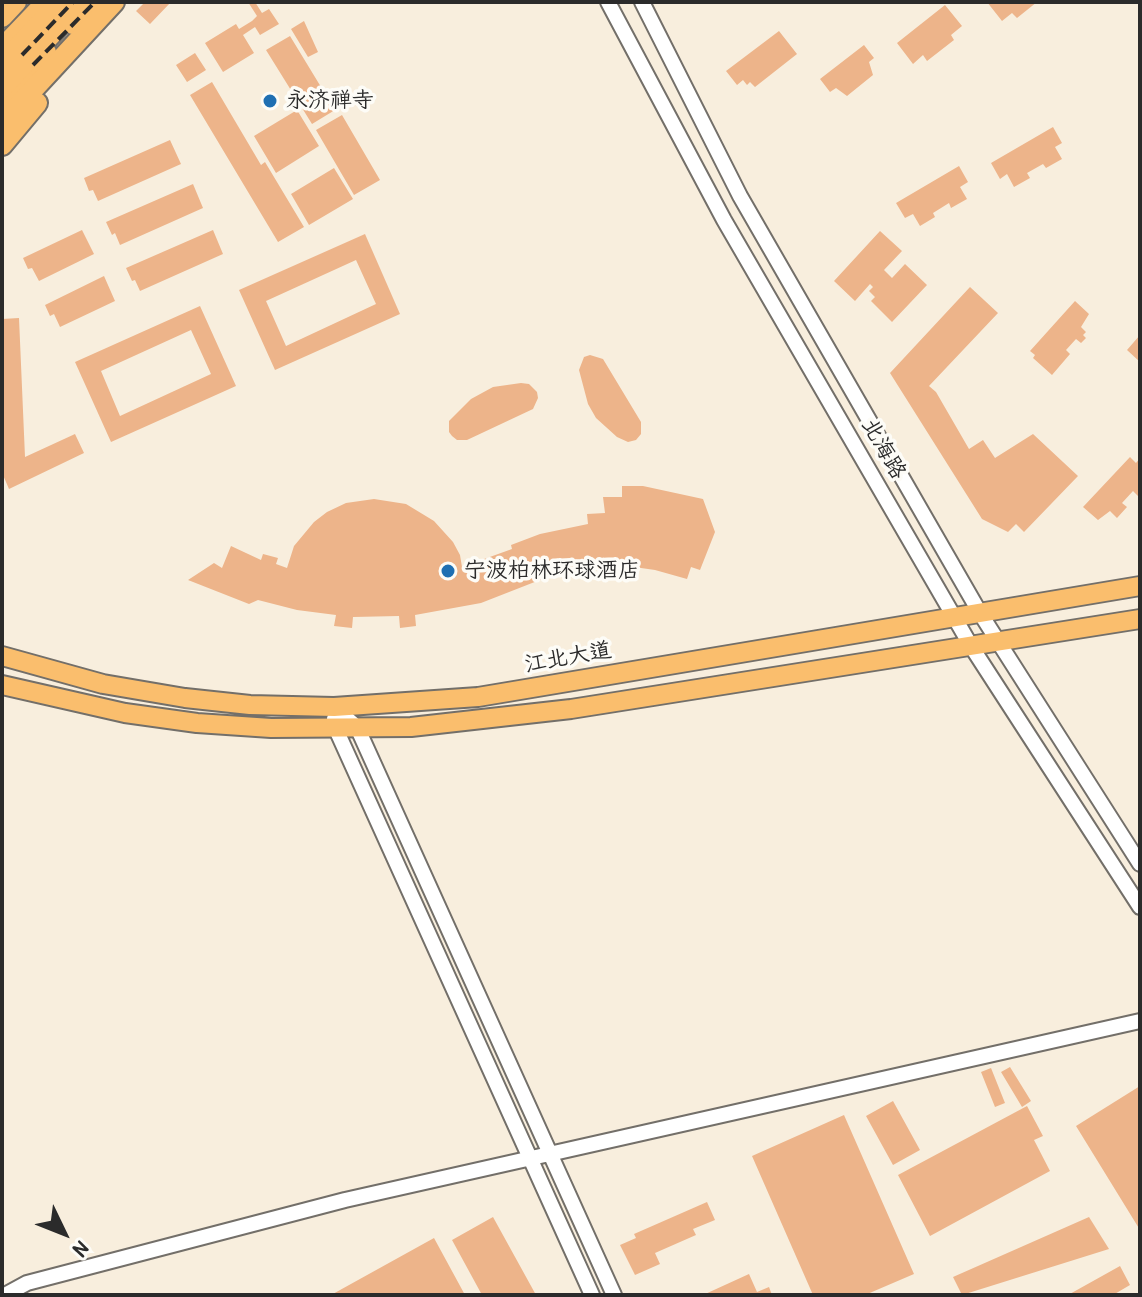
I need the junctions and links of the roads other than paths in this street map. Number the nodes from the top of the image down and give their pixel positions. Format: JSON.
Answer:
{"nodes":[{"id":1,"x":16,"y":2,"type":"edge"},
{"id":2,"x":45,"y":2,"type":"edge"},
{"id":3,"x":61,"y":2,"type":"edge"},
{"id":4,"x":81,"y":2,"type":"edge"},
{"id":5,"x":94,"y":2,"type":"edge"},
{"id":6,"x":114,"y":2,"type":"edge"},
{"id":7,"x":608,"y":2,"type":"edge"},
{"id":8,"x":642,"y":2,"type":"edge"},
{"id":9,"x":2,"y":17,"type":"edge"},
{"id":10,"x":11,"y":30,"type":"edge"},
{"id":11,"x":82,"y":37,"type":"junction"},
{"id":12,"x":2,"y":47,"type":"edge"},
{"id":13,"x":2,"y":63,"type":"edge"},
{"id":14,"x":2,"y":88,"type":"edge"},
{"id":15,"x":2,"y":105,"type":"edge"},
{"id":16,"x":2,"y":123,"type":"edge"},
{"id":17,"x":2,"y":145,"type":"edge"},
{"id":18,"x":1140,"y":586,"type":"edge"},
{"id":19,"x":980,"y":613,"type":"junction"},
{"id":20,"x":954,"y":617,"type":"junction"},
{"id":21,"x":1140,"y":619,"type":"edge"},
{"id":22,"x":997,"y":642,"type":"junction"},
{"id":23,"x":971,"y":646,"type":"junction"},
{"id":24,"x":2,"y":656,"type":"edge"},
{"id":25,"x":2,"y":685,"type":"edge"},
{"id":26,"x":334,"y":707,"type":"junction"},
{"id":27,"x":335,"y":727,"type":"junction"},
{"id":28,"x":357,"y":727,"type":"junction"},
{"id":29,"x":1140,"y":864,"type":"edge"},
{"id":30,"x":1140,"y":907,"type":"edge"},
{"id":31,"x":1140,"y":1021,"type":"edge"},
{"id":32,"x":550,"y":1154,"type":"junction"},
{"id":33,"x":530,"y":1159,"type":"junction"},
{"id":34,"x":5,"y":1295,"type":"edge"},
{"id":35,"x":592,"y":1295,"type":"edge"},
{"id":36,"x":614,"y":1295,"type":"edge"}],
"edges":[{"from":1,"to":9,"type":"highway"},
{"from":2,"to":10,"type":"main road"},
{"from":3,"to":13,"type":"highway"},
{"from":4,"to":14,"type":"highway"},
{"from":5,"to":15,"type":"main road"},
{"from":6,"to":11,"type":"highway"},
{"from":7,"to":20,"type":"street","name":"北海路"},
{"from":8,"to":19,"type":"street","name":"北海路"},
{"from":10,"to":12,"type":"main road"},
{"from":11,"to":16,"type":"highway"},
{"from":11,"to":17,"type":"highway"},
{"from":18,"to":19,"type":"main road","name":"江北大道"},
{"from":19,"to":20,"type":"main road","name":"江北大道"},
{"from":19,"to":22,"type":"street","name":"北海路"},
{"from":20,"to":23,"type":"street","name":"北海路"},
{"from":20,"to":26,"type":"main road","name":"江北大道"},
{"from":21,"to":22,"type":"main road"},
{"from":22,"to":23,"type":"main road"},
{"from":22,"to":29,"type":"street","name":"北海路"},
{"from":23,"to":28,"type":"main road"},
{"from":23,"to":30,"type":"street","name":"北海路"},
{"from":24,"to":26,"type":"main road","name":"江北大道"},
{"from":25,"to":27,"type":"main road"},
{"from":26,"to":27,"type":"street"},
{"from":26,"to":28,"type":"street"},
{"from":27,"to":28,"type":"main road"},
{"from":27,"to":33,"type":"street"},
{"from":28,"to":32,"type":"street"},
{"from":31,"to":32,"type":"street"},
{"from":32,"to":33,"type":"street"},
{"from":32,"to":36,"type":"street"},
{"from":33,"to":34,"type":"street"},
{"from":33,"to":35,"type":"street"}]}
